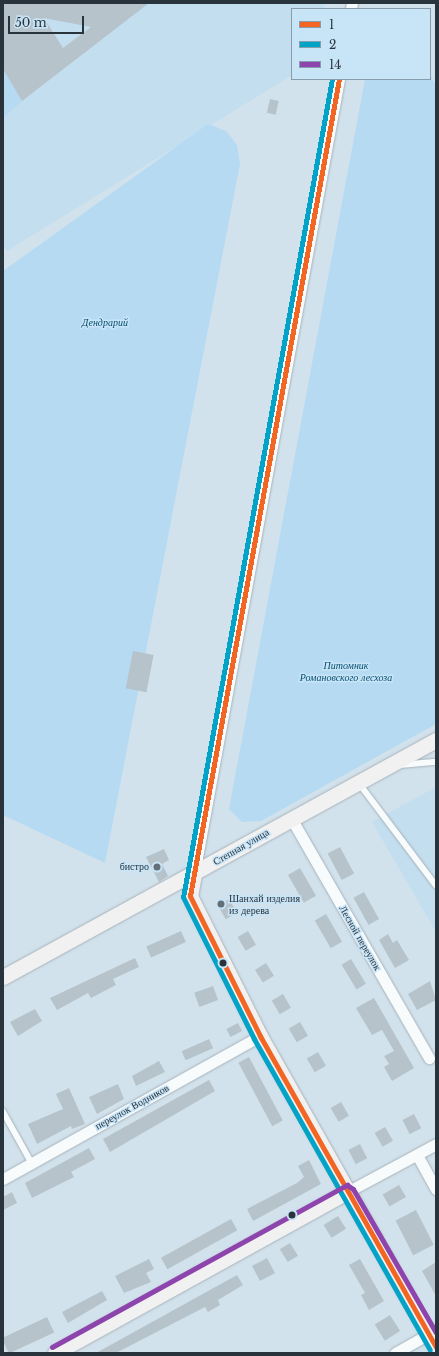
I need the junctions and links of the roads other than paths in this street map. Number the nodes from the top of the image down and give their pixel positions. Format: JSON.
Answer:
{"nodes":[{"id":1,"x":339,"y":80,"type":"edge"},
{"id":2,"x":436,"y":740,"type":"edge"},
{"id":3,"x":436,"y":762,"type":"edge"},
{"id":4,"x":386,"y":767,"type":"junction"},
{"id":5,"x":358,"y":782,"type":"junction"},
{"id":6,"x":291,"y":818,"type":"junction"},
{"id":7,"x":194,"y":874,"type":"junction"},
{"id":8,"x":436,"y":885,"type":"edge"},
{"id":9,"x":3,"y":977,"type":"edge"},
{"id":10,"x":260,"y":1036,"type":"junction"},
{"id":11,"x":428,"y":1058,"type":"dead end"},
{"id":12,"x":3,"y":1111,"type":"edge"},
{"id":13,"x":436,"y":1144,"type":"edge"},
{"id":14,"x":417,"y":1155,"type":"junction"},
{"id":15,"x":32,"y":1163,"type":"junction"},
{"id":16,"x":3,"y":1179,"type":"edge"},
{"id":17,"x":436,"y":1189,"type":"edge"},
{"id":18,"x":348,"y":1192,"type":"junction"},
{"id":19,"x":434,"y":1337,"type":"edge"},
{"id":20,"x":55,"y":1353,"type":"edge"},
{"id":21,"x":395,"y":1353,"type":"edge"}],
"edges":[{"from":1,"to":7,"type":"street"},
{"from":2,"to":4,"type":"street","name":"Степная улица"},
{"from":3,"to":4,"type":"lane"},
{"from":4,"to":5,"type":"street","name":"Степная улица"},
{"from":5,"to":6,"type":"street","name":"Степная улица"},
{"from":5,"to":8,"type":"lane"},
{"from":6,"to":7,"type":"street","name":"Степная улица"},
{"from":6,"to":11,"type":"street","name":"Лесной переулок"},
{"from":7,"to":9,"type":"street","name":"Степная улица"},
{"from":7,"to":10,"type":"street"},
{"from":10,"to":15,"type":"street","name":"переулок Водников"},
{"from":10,"to":18,"type":"street"},
{"from":12,"to":15,"type":"lane"},
{"from":13,"to":14,"type":"street"},
{"from":14,"to":17,"type":"street"},
{"from":14,"to":18,"type":"street"},
{"from":15,"to":16,"type":"street","name":"переулок Водников"},
{"from":18,"to":19,"type":"street"},
{"from":18,"to":20,"type":"street"},
{"from":19,"to":21,"type":"street"}]}
